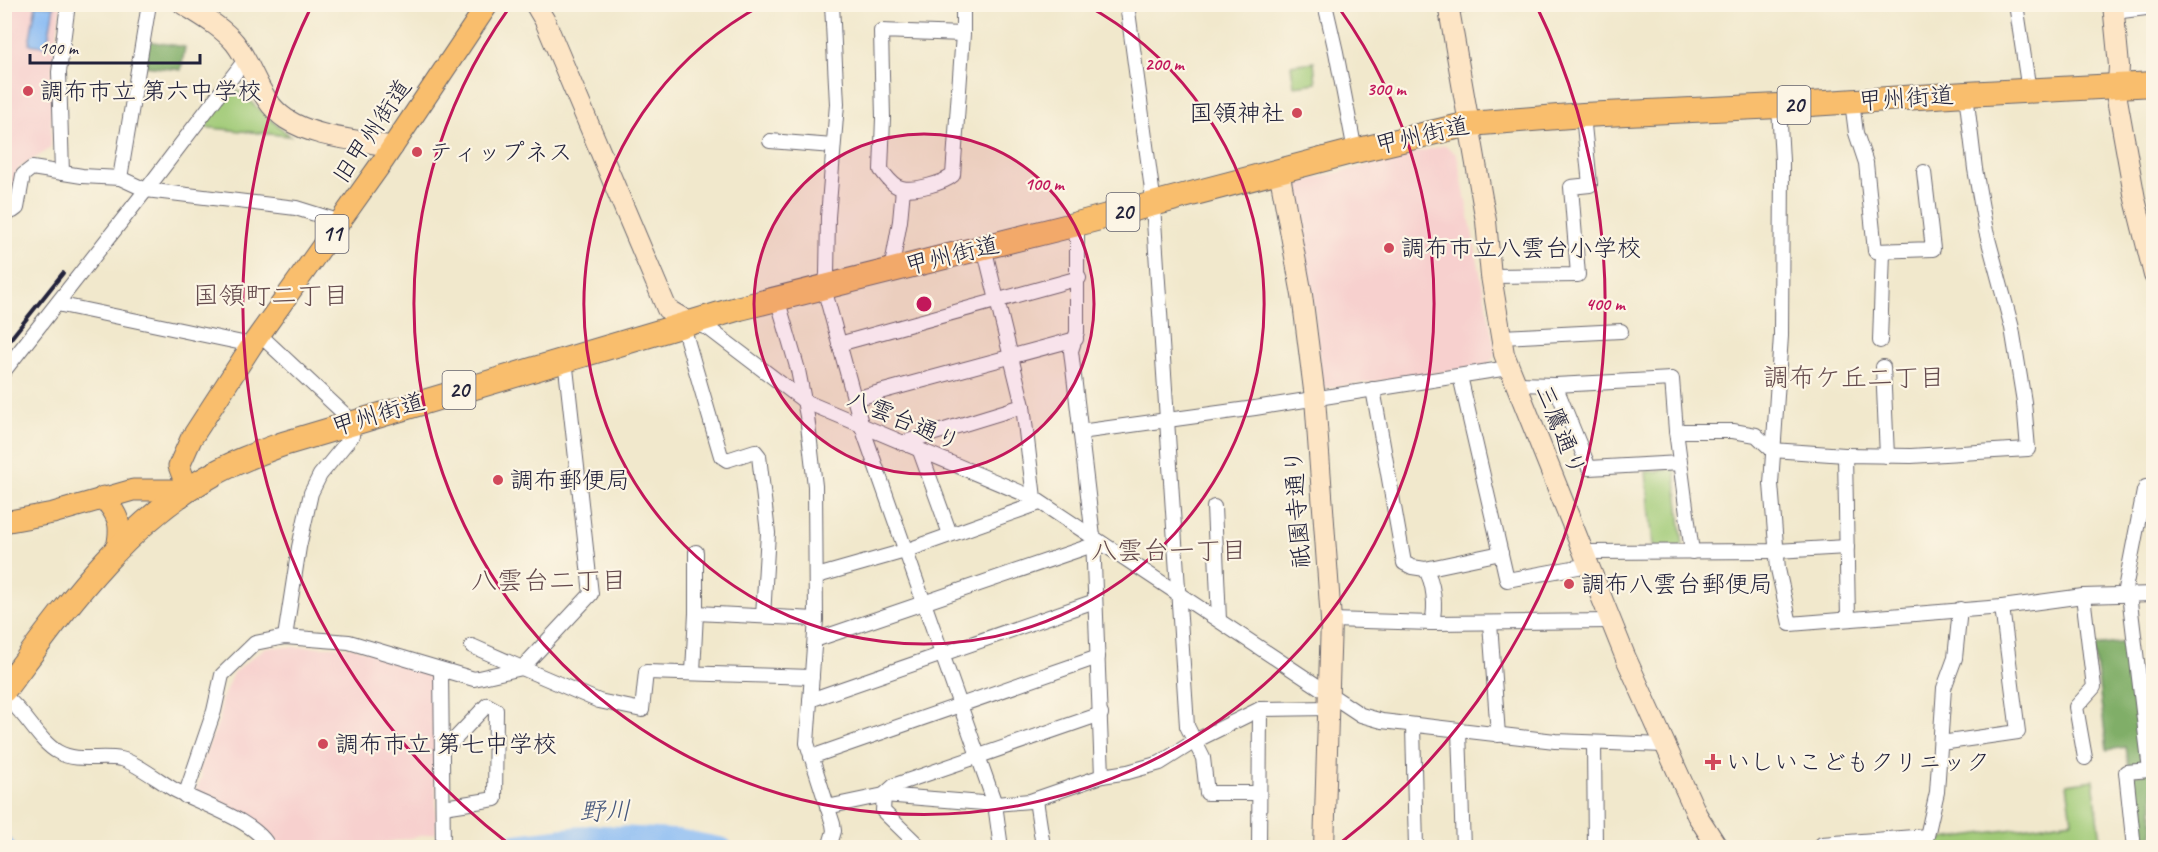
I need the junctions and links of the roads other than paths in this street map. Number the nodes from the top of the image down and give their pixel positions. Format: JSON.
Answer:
{"nodes":[{"id":1,"x":68,"y":4,"type":"edge"},
{"id":2,"x":149,"y":4,"type":"edge"},
{"id":3,"x":183,"y":4,"type":"edge"},
{"id":4,"x":488,"y":4,"type":"edge"},
{"id":5,"x":535,"y":4,"type":"edge"},
{"id":6,"x":832,"y":4,"type":"edge"},
{"id":7,"x":963,"y":4,"type":"edge"},
{"id":8,"x":1127,"y":4,"type":"edge"},
{"id":9,"x":1325,"y":4,"type":"edge"},
{"id":10,"x":2016,"y":4,"type":"edge"},
{"id":11,"x":1454,"y":5,"type":"edge"},
{"id":12,"x":2114,"y":8,"type":"edge"},
{"id":13,"x":2154,"y":8,"type":"edge"},
{"id":14,"x":963,"y":34,"type":"junction"},
{"id":15,"x":245,"y":60,"type":"junction"},
{"id":16,"x":2154,"y":84,"type":"edge"},
{"id":17,"x":2119,"y":86,"type":"junction"},
{"id":18,"x":2029,"y":91,"type":"junction"},
{"id":19,"x":1966,"y":94,"type":"junction"},
{"id":20,"x":1852,"y":102,"type":"junction"},
{"id":21,"x":1779,"y":106,"type":"junction"},
{"id":22,"x":1583,"y":115,"type":"junction"},
{"id":23,"x":1469,"y":124,"type":"junction"},
{"id":24,"x":770,"y":141,"type":"dead end"},
{"id":25,"x":833,"y":146,"type":"junction"},
{"id":26,"x":393,"y":147,"type":"junction"},
{"id":27,"x":1354,"y":151,"type":"junction"},
{"id":28,"x":1279,"y":170,"type":"junction"},
{"id":29,"x":1924,"y":172,"type":"dead end"},
{"id":30,"x":63,"y":173,"type":"junction"},
{"id":31,"x":120,"y":178,"type":"junction"},
{"id":32,"x":903,"y":189,"type":"junction"},
{"id":33,"x":146,"y":190,"type":"junction"},
{"id":34,"x":1152,"y":205,"type":"junction"},
{"id":35,"x":2146,"y":212,"type":"edge"},
{"id":36,"x":7,"y":215,"type":"edge"},
{"id":37,"x":340,"y":222,"type":"junction"},
{"id":38,"x":1077,"y":224,"type":"junction"},
{"id":39,"x":984,"y":247,"type":"junction"},
{"id":40,"x":1883,"y":252,"type":"junction"},
{"id":41,"x":2152,"y":265,"type":"edge"},
{"id":42,"x":891,"y":271,"type":"junction"},
{"id":43,"x":1491,"y":276,"type":"junction"},
{"id":44,"x":1079,"y":278,"type":"junction"},
{"id":45,"x":825,"y":286,"type":"junction"},
{"id":46,"x":777,"y":298,"type":"junction"},
{"id":47,"x":997,"y":300,"type":"junction"},
{"id":48,"x":57,"y":304,"type":"junction"},
{"id":49,"x":698,"y":325,"type":"junction"},
{"id":50,"x":1621,"y":331,"type":"dead end"},
{"id":51,"x":1501,"y":338,"type":"junction"},
{"id":52,"x":1076,"y":339,"type":"junction"},
{"id":53,"x":256,"y":340,"type":"junction"},
{"id":54,"x":1880,"y":341,"type":"dead end"},
{"id":55,"x":839,"y":344,"type":"junction"},
{"id":56,"x":1011,"y":356,"type":"junction"},
{"id":57,"x":565,"y":359,"type":"junction"},
{"id":58,"x":1883,"y":367,"type":"dead end"},
{"id":59,"x":4,"y":371,"type":"edge"},
{"id":60,"x":1460,"y":376,"type":"junction"},
{"id":61,"x":1512,"y":376,"type":"junction"},
{"id":62,"x":1555,"y":385,"type":"junction"},
{"id":63,"x":1373,"y":389,"type":"junction"},
{"id":64,"x":1315,"y":398,"type":"junction"},
{"id":65,"x":854,"y":399,"type":"junction"},
{"id":66,"x":804,"y":401,"type":"junction"},
{"id":67,"x":1023,"y":406,"type":"junction"},
{"id":68,"x":1166,"y":421,"type":"junction"},
{"id":69,"x":353,"y":422,"type":"junction"},
{"id":70,"x":862,"y":427,"type":"junction"},
{"id":71,"x":1080,"y":432,"type":"junction"},
{"id":72,"x":1676,"y":432,"type":"junction"},
{"id":73,"x":902,"y":443,"type":"junction"},
{"id":74,"x":1772,"y":450,"type":"junction"},
{"id":75,"x":920,"y":451,"type":"junction"},
{"id":76,"x":1845,"y":455,"type":"junction"},
{"id":77,"x":1887,"y":456,"type":"junction"},
{"id":78,"x":1680,"y":463,"type":"junction"},
{"id":79,"x":2154,"y":486,"type":"edge"},
{"id":80,"x":111,"y":495,"type":"junction"},
{"id":81,"x":180,"y":496,"type":"junction"},
{"id":82,"x":1037,"y":500,"type":"junction"},
{"id":83,"x":1214,"y":507,"type":"dead end"},
{"id":84,"x":4,"y":511,"type":"edge"},
{"id":85,"x":4,"y":522,"type":"edge"},
{"id":86,"x":4,"y":532,"type":"edge"},
{"id":87,"x":950,"y":534,"type":"junction"},
{"id":88,"x":1093,"y":541,"type":"junction"},
{"id":89,"x":1847,"y":547,"type":"junction"},
{"id":90,"x":117,"y":548,"type":"junction"},
{"id":91,"x":905,"y":551,"type":"junction"},
{"id":92,"x":1776,"y":551,"type":"junction"},
{"id":93,"x":696,"y":552,"type":"dead end"},
{"id":94,"x":1692,"y":552,"type":"junction"},
{"id":95,"x":1501,"y":553,"type":"junction"},
{"id":96,"x":1586,"y":559,"type":"junction"},
{"id":97,"x":1425,"y":568,"type":"junction"},
{"id":98,"x":817,"y":576,"type":"junction"},
{"id":99,"x":1178,"y":593,"type":"junction"},
{"id":100,"x":2126,"y":594,"type":"junction"},
{"id":101,"x":2154,"y":594,"type":"edge"},
{"id":102,"x":2083,"y":597,"type":"junction"},
{"id":103,"x":1095,"y":601,"type":"junction"},
{"id":104,"x":924,"y":603,"type":"junction"},
{"id":105,"x":2002,"y":607,"type":"junction"},
{"id":106,"x":1960,"y":609,"type":"junction"},
{"id":107,"x":696,"y":613,"type":"junction"},
{"id":108,"x":764,"y":616,"type":"junction"},
{"id":109,"x":816,"y":618,"type":"junction"},
{"id":110,"x":1848,"y":619,"type":"junction"},
{"id":111,"x":1219,"y":620,"type":"junction"},
{"id":112,"x":1331,"y":620,"type":"junction"},
{"id":113,"x":1612,"y":621,"type":"junction"},
{"id":114,"x":1432,"y":623,"type":"junction"},
{"id":115,"x":1490,"y":623,"type":"junction"},
{"id":116,"x":285,"y":637,"type":"junction"},
{"id":117,"x":815,"y":640,"type":"junction"},
{"id":118,"x":472,"y":646,"type":"dead end"},
{"id":119,"x":942,"y":654,"type":"junction"},
{"id":120,"x":1098,"y":657,"type":"junction"},
{"id":121,"x":522,"y":668,"type":"junction"},
{"id":122,"x":441,"y":670,"type":"junction"},
{"id":123,"x":693,"y":672,"type":"junction"},
{"id":124,"x":812,"y":677,"type":"junction"},
{"id":125,"x":7,"y":683,"type":"edge"},
{"id":126,"x":810,"y":700,"type":"junction"},
{"id":127,"x":1330,"y":701,"type":"junction"},
{"id":128,"x":960,"y":705,"type":"junction"},
{"id":129,"x":1260,"y":709,"type":"junction"},
{"id":130,"x":1101,"y":714,"type":"junction"},
{"id":131,"x":1413,"y":726,"type":"junction"},
{"id":132,"x":1459,"y":731,"type":"junction"},
{"id":133,"x":1498,"y":735,"type":"junction"},
{"id":134,"x":1195,"y":741,"type":"junction"},
{"id":135,"x":1941,"y":743,"type":"junction"},
{"id":136,"x":1594,"y":744,"type":"junction"},
{"id":137,"x":1665,"y":746,"type":"junction"},
{"id":138,"x":442,"y":748,"type":"junction"},
{"id":139,"x":811,"y":757,"type":"junction"},
{"id":140,"x":978,"y":757,"type":"junction"},
{"id":141,"x":2085,"y":758,"type":"dead end"},
{"id":142,"x":1102,"y":776,"type":"junction"},
{"id":143,"x":1259,"y":794,"type":"junction"},
{"id":144,"x":884,"y":795,"type":"junction"},
{"id":145,"x":185,"y":796,"type":"junction"},
{"id":146,"x":1036,"y":800,"type":"junction"},
{"id":147,"x":994,"y":804,"type":"junction"},
{"id":148,"x":444,"y":807,"type":"junction"},
{"id":149,"x":828,"y":807,"type":"junction"},
{"id":150,"x":443,"y":843,"type":"edge"},
{"id":151,"x":1888,"y":843,"type":"edge"},
{"id":152,"x":1822,"y":844,"type":"dead end"},
{"id":153,"x":1044,"y":847,"type":"edge"},
{"id":154,"x":269,"y":848,"type":"edge"},
{"id":155,"x":829,"y":848,"type":"edge"},
{"id":156,"x":921,"y":848,"type":"edge"},
{"id":157,"x":1001,"y":848,"type":"edge"},
{"id":158,"x":1259,"y":848,"type":"edge"},
{"id":159,"x":1324,"y":848,"type":"edge"},
{"id":160,"x":1416,"y":848,"type":"edge"},
{"id":161,"x":1463,"y":848,"type":"edge"},
{"id":162,"x":1595,"y":848,"type":"edge"},
{"id":163,"x":1718,"y":848,"type":"edge"},
{"id":164,"x":2133,"y":848,"type":"edge"}],
"edges":[{"from":1,"to":30,"type":"street"},
{"from":2,"to":31,"type":"street"},
{"from":3,"to":15,"type":"street"},
{"from":4,"to":26,"type":"main road","name":"旧甲州街道","number":"11"},
{"from":5,"to":49,"type":"street"},
{"from":6,"to":25,"type":"street"},
{"from":7,"to":14,"type":"street"},
{"from":8,"to":34,"type":"street"},
{"from":9,"to":27,"type":"street"},
{"from":10,"to":18,"type":"street"},
{"from":11,"to":23,"type":"street","name":"三鷹通り"},
{"from":12,"to":13,"type":"street"},
{"from":12,"to":17,"type":"street"},
{"from":14,"to":32,"type":"street"},
{"from":14,"to":32,"type":"street"},
{"from":15,"to":26,"type":"street"},
{"from":15,"to":33,"type":"street"},
{"from":16,"to":17,"type":"highway","name":"甲州街道","number":"20"},
{"from":17,"to":18,"type":"highway","name":"甲州街道","number":"20"},
{"from":17,"to":35,"type":"street"},
{"from":18,"to":19,"type":"highway","name":"甲州街道","number":"20"},
{"from":19,"to":20,"type":"highway","name":"甲州街道","number":"20"},
{"from":19,"to":77,"type":"street"},
{"from":20,"to":21,"type":"highway","name":"甲州街道","number":"20"},
{"from":20,"to":40,"type":"street"},
{"from":21,"to":22,"type":"highway","name":"甲州街道","number":"20"},
{"from":21,"to":74,"type":"street"},
{"from":22,"to":23,"type":"highway","name":"甲州街道","number":"20"},
{"from":22,"to":43,"type":"street"},
{"from":23,"to":27,"type":"highway","name":"甲州街道","number":"20"},
{"from":23,"to":43,"type":"street","name":"三鷹通り"},
{"from":24,"to":25,"type":"street"},
{"from":25,"to":45,"type":"street"},
{"from":26,"to":37,"type":"main road","name":"旧甲州街道","number":"11"},
{"from":27,"to":28,"type":"highway","name":"甲州街道","number":"20"},
{"from":28,"to":34,"type":"highway","name":"甲州街道","number":"20"},
{"from":28,"to":64,"type":"street","name":"祇園寺通り"},
{"from":29,"to":40,"type":"street"},
{"from":30,"to":31,"type":"street"},
{"from":30,"to":36,"type":"street"},
{"from":31,"to":33,"type":"street"},
{"from":32,"to":42,"type":"street"},
{"from":33,"to":37,"type":"street"},
{"from":33,"to":48,"type":"street"},
{"from":34,"to":38,"type":"highway","name":"甲州街道","number":"20"},
{"from":34,"to":68,"type":"street"},
{"from":35,"to":41,"type":"street"},
{"from":37,"to":53,"type":"main road","name":"旧甲州街道","number":"11"},
{"from":38,"to":39,"type":"highway","name":"甲州街道","number":"20"},
{"from":38,"to":44,"type":"street"},
{"from":39,"to":42,"type":"highway","name":"甲州街道","number":"20"},
{"from":39,"to":47,"type":"street"},
{"from":40,"to":54,"type":"street"},
{"from":42,"to":45,"type":"highway","name":"甲州街道","number":"20"},
{"from":43,"to":51,"type":"street","name":"三鷹通り"},
{"from":44,"to":47,"type":"street"},
{"from":44,"to":52,"type":"street"},
{"from":45,"to":46,"type":"highway","name":"甲州街道","number":"20"},
{"from":45,"to":55,"type":"street"},
{"from":46,"to":49,"type":"highway","name":"甲州街道","number":"20"},
{"from":46,"to":66,"type":"street"},
{"from":47,"to":55,"type":"street"},
{"from":47,"to":56,"type":"street"},
{"from":48,"to":53,"type":"street"},
{"from":48,"to":59,"type":"street"},
{"from":49,"to":57,"type":"highway","name":"甲州街道","number":"20"},
{"from":49,"to":66,"type":"street","name":"八雲台通り"},
{"from":49,"to":108,"type":"street"},
{"from":50,"to":51,"type":"street"},
{"from":51,"to":61,"type":"street","name":"三鷹通り"},
{"from":52,"to":56,"type":"street"},
{"from":52,"to":71,"type":"street"},
{"from":53,"to":69,"type":"street"},
{"from":53,"to":81,"type":"main road","name":"旧甲州街道","number":"11"},
{"from":55,"to":65,"type":"street"},
{"from":56,"to":65,"type":"street"},
{"from":56,"to":67,"type":"street"},
{"from":57,"to":69,"type":"highway","name":"甲州街道","number":"20"},
{"from":57,"to":121,"type":"street"},
{"from":58,"to":77,"type":"street"},
{"from":60,"to":61,"type":"street"},
{"from":60,"to":63,"type":"street"},
{"from":60,"to":95,"type":"street"},
{"from":61,"to":62,"type":"street"},
{"from":61,"to":96,"type":"street","name":"三鷹通り"},
{"from":62,"to":72,"type":"street"},
{"from":62,"to":78,"type":"street"},
{"from":63,"to":64,"type":"street"},
{"from":63,"to":97,"type":"street"},
{"from":64,"to":68,"type":"street"},
{"from":64,"to":112,"type":"street","name":"祇園寺通り"},
{"from":65,"to":70,"type":"street"},
{"from":66,"to":70,"type":"street","name":"八雲台通り"},
{"from":66,"to":98,"type":"street"},
{"from":67,"to":73,"type":"street"},
{"from":67,"to":82,"type":"street"},
{"from":68,"to":71,"type":"street"},
{"from":68,"to":99,"type":"street"},
{"from":69,"to":81,"type":"highway","name":"甲州街道","number":"20"},
{"from":69,"to":116,"type":"street"},
{"from":70,"to":73,"type":"street","name":"八雲台通り"},
{"from":70,"to":91,"type":"street"},
{"from":71,"to":88,"type":"street"},
{"from":72,"to":74,"type":"street"},
{"from":72,"to":78,"type":"street"},
{"from":73,"to":75,"type":"street","name":"八雲台通り"},
{"from":74,"to":76,"type":"street"},
{"from":74,"to":92,"type":"street"},
{"from":75,"to":82,"type":"street","name":"八雲台通り"},
{"from":75,"to":87,"type":"street"},
{"from":76,"to":77,"type":"street"},
{"from":76,"to":89,"type":"street"},
{"from":78,"to":94,"type":"street"},
{"from":79,"to":100,"type":"street"},
{"from":80,"to":81,"type":"main road"},
{"from":80,"to":84,"type":"main road"},
{"from":80,"to":85,"type":"main road"},
{"from":80,"to":86,"type":"main road"},
{"from":80,"to":90,"type":"main road"},
{"from":81,"to":90,"type":"highway","number":"20"},
{"from":82,"to":87,"type":"street"},
{"from":82,"to":88,"type":"street","name":"八雲台通り"},
{"from":83,"to":111,"type":"street"},
{"from":87,"to":91,"type":"street"},
{"from":88,"to":99,"type":"street","name":"八雲台通り"},
{"from":88,"to":103,"type":"street"},
{"from":88,"to":104,"type":"street"},
{"from":89,"to":92,"type":"street"},
{"from":89,"to":110,"type":"street"},
{"from":90,"to":125,"type":"highway","number":"20"},
{"from":91,"to":98,"type":"street"},
{"from":91,"to":104,"type":"street"},
{"from":92,"to":94,"type":"street"},
{"from":92,"to":110,"type":"street"},
{"from":93,"to":107,"type":"street"},
{"from":94,"to":96,"type":"street"},
{"from":95,"to":96,"type":"street"},
{"from":95,"to":97,"type":"street"},
{"from":96,"to":113,"type":"street","name":"三鷹通り"},
{"from":97,"to":114,"type":"street"},
{"from":98,"to":109,"type":"street"},
{"from":99,"to":111,"type":"street","name":"八雲台通り"},
{"from":99,"to":134,"type":"street"},
{"from":100,"to":101,"type":"street"},
{"from":100,"to":102,"type":"street"},
{"from":100,"to":164,"type":"street"},
{"from":102,"to":105,"type":"street"},
{"from":102,"to":141,"type":"street"},
{"from":103,"to":119,"type":"street"},
{"from":103,"to":120,"type":"street"},
{"from":104,"to":117,"type":"street"},
{"from":104,"to":119,"type":"street"},
{"from":105,"to":106,"type":"street"},
{"from":105,"to":135,"type":"street"},
{"from":106,"to":110,"type":"street"},
{"from":106,"to":135,"type":"street"},
{"from":107,"to":108,"type":"street"},
{"from":107,"to":123,"type":"street"},
{"from":108,"to":109,"type":"street"},
{"from":109,"to":117,"type":"street"},
{"from":111,"to":127,"type":"street","name":"八雲台通り"},
{"from":112,"to":114,"type":"street"},
{"from":112,"to":127,"type":"street","name":"祇園寺通り"},
{"from":113,"to":115,"type":"street"},
{"from":113,"to":137,"type":"street","name":"三鷹通り"},
{"from":114,"to":115,"type":"street"},
{"from":115,"to":133,"type":"street"},
{"from":116,"to":122,"type":"street"},
{"from":116,"to":145,"type":"street"},
{"from":117,"to":124,"type":"street"},
{"from":118,"to":121,"type":"street"},
{"from":119,"to":126,"type":"street"},
{"from":119,"to":128,"type":"street"},
{"from":120,"to":128,"type":"street"},
{"from":120,"to":130,"type":"street"},
{"from":121,"to":122,"type":"street"},
{"from":121,"to":123,"type":"street"},
{"from":122,"to":138,"type":"street"},
{"from":123,"to":124,"type":"street"},
{"from":124,"to":126,"type":"street"},
{"from":125,"to":145,"type":"street"},
{"from":126,"to":139,"type":"street"},
{"from":127,"to":129,"type":"street"},
{"from":127,"to":131,"type":"street","name":"八雲台通り"},
{"from":127,"to":159,"type":"street","name":"祇園寺通り"},
{"from":128,"to":139,"type":"street"},
{"from":128,"to":140,"type":"street"},
{"from":129,"to":134,"type":"street"},
{"from":129,"to":143,"type":"street"},
{"from":130,"to":140,"type":"street"},
{"from":130,"to":142,"type":"street"},
{"from":131,"to":132,"type":"street","name":"八雲台通り"},
{"from":131,"to":160,"type":"street"},
{"from":132,"to":133,"type":"street","name":"八雲台通り"},
{"from":132,"to":161,"type":"street"},
{"from":133,"to":136,"type":"street","name":"八雲台通り"},
{"from":134,"to":142,"type":"street"},
{"from":134,"to":143,"type":"street"},
{"from":135,"to":151,"type":"street"},
{"from":136,"to":137,"type":"street","name":"八雲台通り"},
{"from":136,"to":162,"type":"street"},
{"from":137,"to":163,"type":"street","name":"三鷹通り"},
{"from":138,"to":148,"type":"street"},
{"from":138,"to":148,"type":"street"},
{"from":139,"to":149,"type":"street"},
{"from":140,"to":144,"type":"street"},
{"from":140,"to":147,"type":"street"},
{"from":142,"to":146,"type":"street"},
{"from":143,"to":158,"type":"street"},
{"from":144,"to":147,"type":"street"},
{"from":144,"to":149,"type":"street"},
{"from":144,"to":156,"type":"street"},
{"from":145,"to":154,"type":"street"},
{"from":146,"to":147,"type":"street"},
{"from":146,"to":153,"type":"street"},
{"from":147,"to":157,"type":"street"},
{"from":148,"to":150,"type":"street"},
{"from":149,"to":155,"type":"street"},
{"from":151,"to":152,"type":"street"}]}
